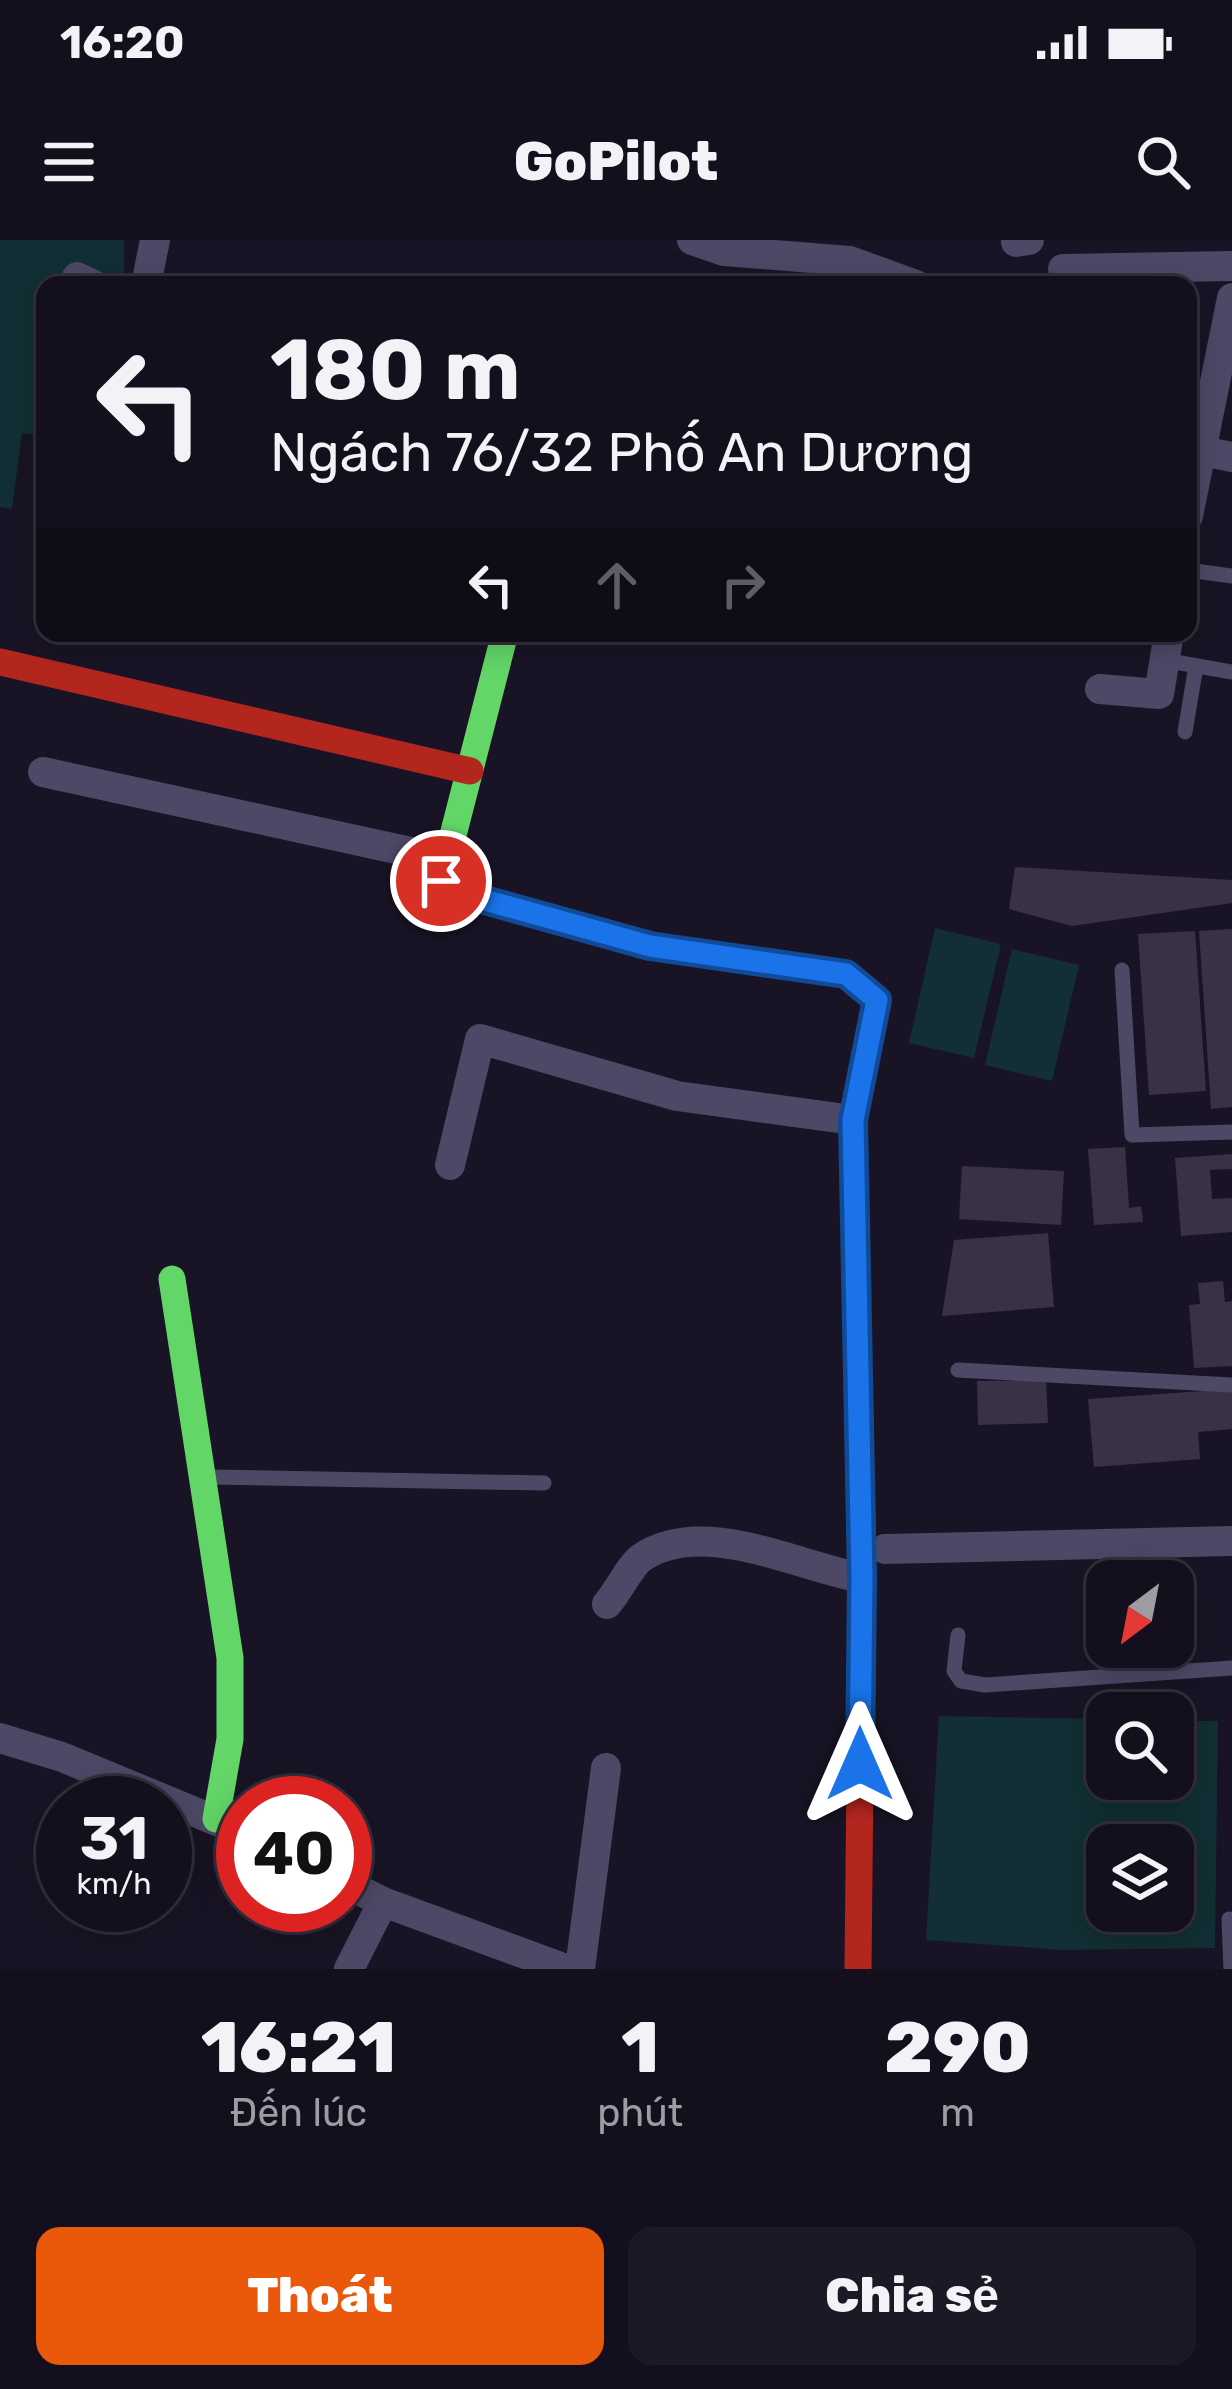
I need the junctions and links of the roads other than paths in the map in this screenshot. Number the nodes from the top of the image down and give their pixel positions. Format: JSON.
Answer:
{"nodes":[{"id":1,"x":154,"y":240,"type":"edge"},
{"id":2,"x":692,"y":240,"type":"edge"},
{"id":3,"x":1063,"y":265,"type":"edge"},
{"id":4,"x":1232,"y":266,"type":"edge"},
{"id":5,"x":783,"y":270,"type":"edge"},
{"id":6,"x":148,"y":276,"type":"edge"},
{"id":7,"x":891,"y":276,"type":"edge"},
{"id":8,"x":1232,"y":298,"type":"edge"},
{"id":9,"x":1197,"y":434,"type":"edge"},
{"id":10,"x":1197,"y":450,"type":"edge"},
{"id":11,"x":1232,"y":457,"type":"edge"},
{"id":12,"x":1197,"y":571,"type":"edge"},
{"id":13,"x":1232,"y":576,"type":"edge"},
{"id":14,"x":504,"y":642,"type":"edge"},
{"id":15,"x":1167,"y":646,"type":"edge"},
{"id":16,"x":0,"y":662,"type":"edge"},
{"id":17,"x":1196,"y":666,"type":"junction"},
{"id":18,"x":1232,"y":672,"type":"edge"},
{"id":19,"x":1100,"y":689,"type":"dead end"},
{"id":20,"x":1186,"y":732,"type":"dead end"},
{"id":21,"x":470,"y":771,"type":"junction"},
{"id":22,"x":43,"y":772,"type":"dead end"},
{"id":23,"x":447,"y":860,"type":"junction"},
{"id":24,"x":1122,"y":970,"type":"dead end"},
{"id":25,"x":853,"y":1120,"type":"junction"},
{"id":26,"x":1232,"y":1132,"type":"edge"},
{"id":27,"x":451,"y":1165,"type":"dead end"},
{"id":28,"x":172,"y":1279,"type":"dead end"},
{"id":29,"x":958,"y":1370,"type":"dead end"},
{"id":30,"x":1232,"y":1385,"type":"edge"},
{"id":31,"x":206,"y":1478,"type":"junction"},
{"id":32,"x":544,"y":1483,"type":"dead end"},
{"id":33,"x":1232,"y":1541,"type":"edge"},
{"id":34,"x":885,"y":1549,"type":"dead end"},
{"id":35,"x":862,"y":1578,"type":"junction"},
{"id":36,"x":607,"y":1604,"type":"dead end"},
{"id":37,"x":958,"y":1635,"type":"dead end"},
{"id":38,"x":1232,"y":1668,"type":"edge"},
{"id":39,"x":0,"y":1738,"type":"edge"},
{"id":40,"x":606,"y":1768,"type":"dead end"},
{"id":41,"x":231,"y":1776,"type":"edge"},
{"id":42,"x":216,"y":1820,"type":"edge"},
{"id":43,"x":372,"y":1896,"type":"edge"},
{"id":44,"x":383,"y":1902,"type":"junction"},
{"id":45,"x":1229,"y":1919,"type":"edge"},
{"id":46,"x":349,"y":1969,"type":"edge"},
{"id":47,"x":566,"y":1969,"type":"edge"},
{"id":48,"x":580,"y":1969,"type":"edge"},
{"id":49,"x":858,"y":1969,"type":"edge"},
{"id":50,"x":1231,"y":1969,"type":"edge"}],
"edges":[{"from":1,"to":6,"type":"street"},
{"from":2,"to":5,"type":"street"},
{"from":3,"to":4,"type":"street"},
{"from":5,"to":7,"type":"street"},
{"from":8,"to":9,"type":"street"},
{"from":10,"to":11,"type":"street"},
{"from":12,"to":13,"type":"lane"},
{"from":14,"to":21,"type":"street"},
{"from":15,"to":17,"type":"lane"},
{"from":15,"to":19,"type":"street"},
{"from":16,"to":21,"type":"street"},
{"from":17,"to":18,"type":"lane"},
{"from":17,"to":20,"type":"lane"},
{"from":21,"to":23,"type":"street"},
{"from":22,"to":23,"type":"street"},
{"from":23,"to":25,"type":"street"},
{"from":24,"to":26,"type":"lane"},
{"from":25,"to":27,"type":"street"},
{"from":25,"to":35,"type":"street"},
{"from":28,"to":31,"type":"street"},
{"from":29,"to":30,"type":"lane"},
{"from":31,"to":32,"type":"lane"},
{"from":31,"to":41,"type":"street"},
{"from":33,"to":34,"type":"street"},
{"from":35,"to":36,"type":"street"},
{"from":35,"to":49,"type":"street"},
{"from":37,"to":38,"type":"lane"},
{"from":39,"to":42,"type":"street"},
{"from":40,"to":48,"type":"street"},
{"from":43,"to":44,"type":"street"},
{"from":44,"to":46,"type":"street"},
{"from":44,"to":47,"type":"street"},
{"from":45,"to":50,"type":"lane"}]}
